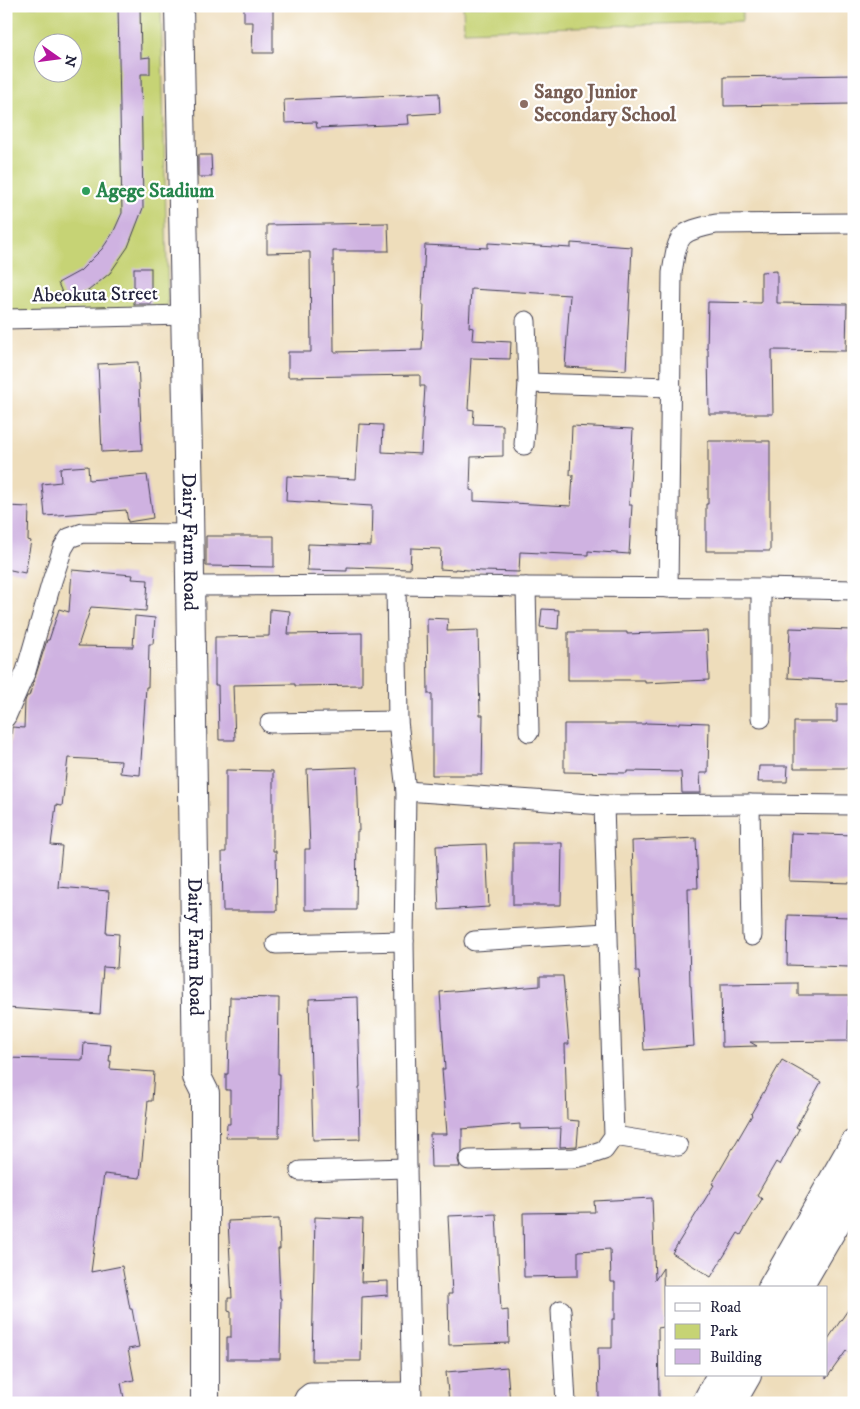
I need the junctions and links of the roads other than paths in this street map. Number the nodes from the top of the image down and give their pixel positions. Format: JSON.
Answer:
{"nodes":[{"id":1,"x":179,"y":6,"type":"edge"},
{"id":2,"x":854,"y":223,"type":"edge"},
{"id":3,"x":186,"y":315,"type":"junction"},
{"id":4,"x":6,"y":319,"type":"edge"},
{"id":5,"x":526,"y":321,"type":"dead end"},
{"id":6,"x":528,"y":382,"type":"junction"},
{"id":7,"x":671,"y":388,"type":"junction"},
{"id":8,"x":524,"y":445,"type":"dead end"},
{"id":9,"x":190,"y":534,"type":"junction"},
{"id":10,"x":396,"y":585,"type":"junction"},
{"id":11,"x":191,"y":586,"type":"junction"},
{"id":12,"x":526,"y":587,"type":"junction"},
{"id":13,"x":668,"y":588,"type":"junction"},
{"id":14,"x":761,"y":588,"type":"junction"},
{"id":15,"x":854,"y":590,"type":"edge"},
{"id":16,"x":6,"y":717,"type":"edge"},
{"id":17,"x":762,"y":718,"type":"dead end"},
{"id":18,"x":398,"y":721,"type":"junction"},
{"id":19,"x":270,"y":723,"type":"dead end"},
{"id":20,"x":529,"y":732,"type":"dead end"},
{"id":21,"x":406,"y":791,"type":"junction"},
{"id":22,"x":750,"y":804,"type":"junction"},
{"id":23,"x":604,"y":805,"type":"junction"},
{"id":24,"x":854,"y":805,"type":"edge"},
{"id":25,"x":607,"y":933,"type":"junction"},
{"id":26,"x":752,"y":936,"type":"dead end"},
{"id":27,"x":404,"y":941,"type":"junction"},
{"id":28,"x":474,"y":941,"type":"dead end"},
{"id":29,"x":276,"y":944,"type":"dead end"},
{"id":30,"x":197,"y":1077,"type":"junction"},
{"id":31,"x":614,"y":1136,"type":"junction"},
{"id":32,"x":854,"y":1144,"type":"edge"},
{"id":33,"x":678,"y":1146,"type":"dead end"},
{"id":34,"x":469,"y":1160,"type":"dead end"},
{"id":35,"x":407,"y":1168,"type":"junction"},
{"id":36,"x":300,"y":1171,"type":"dead end"},
{"id":37,"x":854,"y":1192,"type":"edge"},
{"id":38,"x":773,"y":1286,"type":"edge"},
{"id":39,"x":799,"y":1286,"type":"edge"},
{"id":40,"x":561,"y":1310,"type":"dead end"},
{"id":41,"x":721,"y":1376,"type":"edge"},
{"id":42,"x":746,"y":1376,"type":"edge"},
{"id":43,"x":412,"y":1397,"type":"edge"},
{"id":44,"x":190,"y":1403,"type":"edge"},
{"id":45,"x":205,"y":1403,"type":"edge"},
{"id":46,"x":302,"y":1403,"type":"edge"},
{"id":47,"x":566,"y":1403,"type":"edge"},
{"id":48,"x":706,"y":1403,"type":"edge"},
{"id":49,"x":731,"y":1403,"type":"edge"}],
"edges":[{"from":1,"to":3,"type":"main road","name":"Dairy Farm Road"},
{"from":2,"to":7,"type":"street"},
{"from":3,"to":4,"type":"street","name":"Abeokuta Street"},
{"from":3,"to":9,"type":"main road","name":"Dairy Farm Road"},
{"from":5,"to":6,"type":"street"},
{"from":6,"to":7,"type":"street"},
{"from":6,"to":8,"type":"street"},
{"from":7,"to":13,"type":"street"},
{"from":9,"to":11,"type":"main road","name":"Dairy Farm Road"},
{"from":9,"to":16,"type":"street"},
{"from":10,"to":11,"type":"street"},
{"from":10,"to":12,"type":"street"},
{"from":10,"to":18,"type":"street"},
{"from":11,"to":30,"type":"main road","name":"Dairy Farm Road"},
{"from":12,"to":13,"type":"street"},
{"from":12,"to":20,"type":"street"},
{"from":13,"to":14,"type":"street"},
{"from":14,"to":15,"type":"street"},
{"from":14,"to":17,"type":"street"},
{"from":18,"to":19,"type":"street"},
{"from":18,"to":21,"type":"street"},
{"from":21,"to":23,"type":"street"},
{"from":21,"to":27,"type":"street"},
{"from":22,"to":23,"type":"street"},
{"from":22,"to":24,"type":"street"},
{"from":22,"to":26,"type":"street"},
{"from":23,"to":25,"type":"street"},
{"from":25,"to":28,"type":"street"},
{"from":25,"to":31,"type":"street"},
{"from":27,"to":29,"type":"street"},
{"from":27,"to":35,"type":"street"},
{"from":30,"to":44,"type":"main road","name":"Dairy Farm Road"},
{"from":30,"to":45,"type":"main road","name":"Dairy Farm Road"},
{"from":31,"to":33,"type":"street"},
{"from":31,"to":34,"type":"street"},
{"from":32,"to":38,"type":"main road"},
{"from":35,"to":36,"type":"street"},
{"from":35,"to":43,"type":"street"},
{"from":37,"to":39,"type":"main road"},
{"from":40,"to":47,"type":"street"},
{"from":41,"to":48,"type":"main road"},
{"from":42,"to":49,"type":"main road"},
{"from":43,"to":46,"type":"street"}]}
